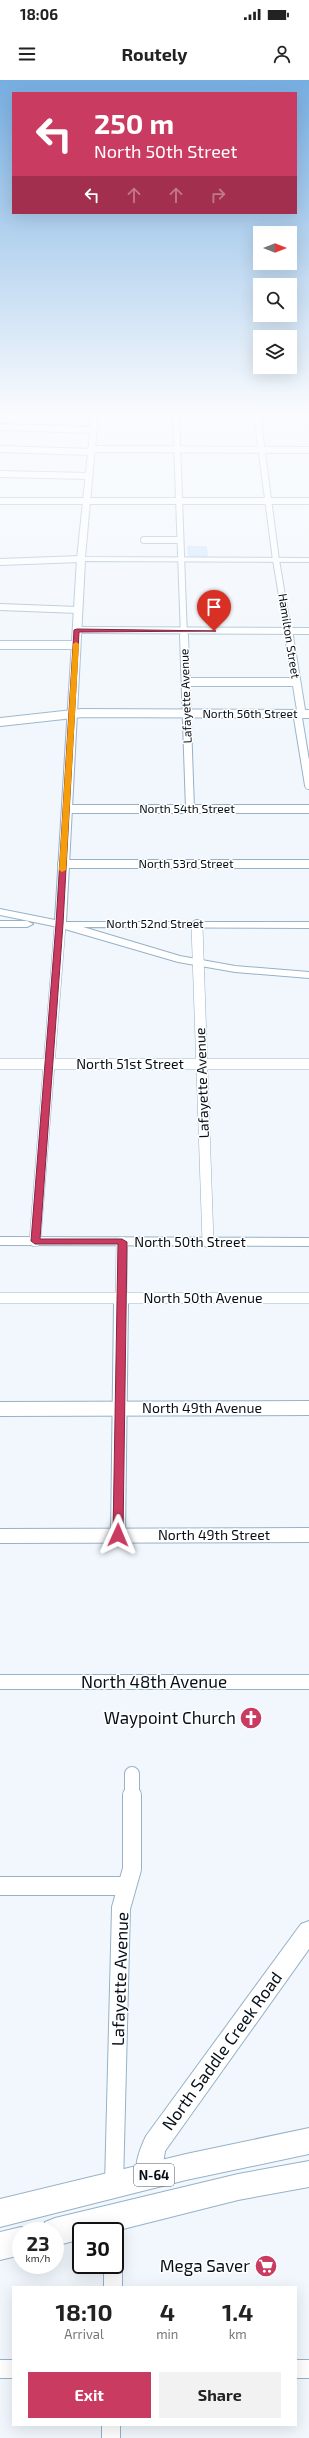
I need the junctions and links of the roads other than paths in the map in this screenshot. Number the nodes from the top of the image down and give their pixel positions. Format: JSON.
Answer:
{"nodes":[{"id":1,"x":84,"y":525,"type":"edge"},
{"id":2,"x":179,"y":525,"type":"edge"},
{"id":3,"x":271,"y":525,"type":"edge"},
{"id":4,"x":144,"y":540,"type":"dead end"},
{"id":5,"x":179,"y":540,"type":"junction"},
{"id":6,"x":81,"y":560,"type":"junction"},
{"id":7,"x":180,"y":560,"type":"junction"},
{"id":8,"x":276,"y":560,"type":"junction"},
{"id":9,"x":309,"y":560,"type":"edge"},
{"id":10,"x":2,"y":561,"type":"edge"},
{"id":11,"x":0,"y":607,"type":"edge"},
{"id":12,"x":78,"y":610,"type":"junction"},
{"id":13,"x":77,"y":630,"type":"junction"},
{"id":14,"x":184,"y":631,"type":"junction"},
{"id":15,"x":288,"y":631,"type":"junction"},
{"id":16,"x":309,"y":631,"type":"edge"},
{"id":17,"x":0,"y":645,"type":"edge"},
{"id":18,"x":76,"y":645,"type":"junction"},
{"id":19,"x":186,"y":682,"type":"junction"},
{"id":20,"x":296,"y":682,"type":"junction"},
{"id":21,"x":72,"y":714,"type":"junction"},
{"id":22,"x":187,"y":714,"type":"junction"},
{"id":23,"x":300,"y":714,"type":"junction"},
{"id":24,"x":309,"y":714,"type":"edge"},
{"id":25,"x":0,"y":722,"type":"edge"},
{"id":26,"x":309,"y":784,"type":"edge"},
{"id":27,"x":66,"y":809,"type":"junction"},
{"id":28,"x":190,"y":809,"type":"junction"},
{"id":29,"x":309,"y":809,"type":"edge"},
{"id":30,"x":62,"y":864,"type":"junction"},
{"id":31,"x":309,"y":864,"type":"edge"},
{"id":32,"x":0,"y":912,"type":"edge"},
{"id":33,"x":0,"y":924,"type":"edge"},
{"id":34,"x":60,"y":924,"type":"junction"},
{"id":35,"x":197,"y":924,"type":"junction"},
{"id":36,"x":309,"y":925,"type":"edge"},
{"id":37,"x":197,"y":963,"type":"junction"},
{"id":38,"x":309,"y":974,"type":"edge"},
{"id":39,"x":0,"y":1064,"type":"edge"},
{"id":40,"x":49,"y":1064,"type":"junction"},
{"id":41,"x":202,"y":1064,"type":"junction"},
{"id":42,"x":309,"y":1064,"type":"edge"},
{"id":43,"x":35,"y":1241,"type":"junction"},
{"id":44,"x":0,"y":1242,"type":"edge"},
{"id":45,"x":122,"y":1242,"type":"junction"},
{"id":46,"x":208,"y":1242,"type":"junction"},
{"id":47,"x":309,"y":1242,"type":"edge"},
{"id":48,"x":0,"y":1298,"type":"edge"},
{"id":49,"x":122,"y":1298,"type":"junction"},
{"id":50,"x":309,"y":1298,"type":"edge"},
{"id":51,"x":309,"y":1408,"type":"edge"},
{"id":52,"x":0,"y":1409,"type":"edge"},
{"id":53,"x":120,"y":1409,"type":"junction"},
{"id":54,"x":118,"y":1535,"type":"junction"},
{"id":55,"x":309,"y":1535,"type":"edge"},
{"id":56,"x":0,"y":1536,"type":"edge"},
{"id":57,"x":0,"y":1682,"type":"edge"},
{"id":58,"x":309,"y":1682,"type":"edge"},
{"id":59,"x":132,"y":1774,"type":"dead end"},
{"id":60,"x":0,"y":1886,"type":"edge"},
{"id":61,"x":127,"y":1886,"type":"junction"},
{"id":62,"x":309,"y":1930,"type":"edge"},
{"id":63,"x":309,"y":2141,"type":"edge"},
{"id":64,"x":309,"y":2174,"type":"edge"},
{"id":65,"x":148,"y":2177,"type":"junction"},
{"id":66,"x":114,"y":2185,"type":"junction"},
{"id":67,"x":0,"y":2213,"type":"edge"},
{"id":68,"x":120,"y":2222,"type":"edge"},
{"id":69,"x":12,"y":2243,"type":"edge"},
{"id":70,"x":0,"y":2246,"type":"edge"},
{"id":71,"x":113,"y":2274,"type":"edge"},
{"id":72,"x":113,"y":2286,"type":"edge"},
{"id":73,"x":0,"y":2369,"type":"edge"},
{"id":74,"x":12,"y":2369,"type":"edge"},
{"id":75,"x":297,"y":2369,"type":"edge"},
{"id":76,"x":309,"y":2369,"type":"edge"},
{"id":77,"x":111,"y":2426,"type":"edge"},
{"id":78,"x":111,"y":2438,"type":"edge"}],
"edges":[{"from":1,"to":6,"type":"street"},
{"from":2,"to":5,"type":"street","name":"Lafayette Avenue"},
{"from":3,"to":8,"type":"street","name":"Hamilton Street"},
{"from":4,"to":5,"type":"street"},
{"from":5,"to":7,"type":"street","name":"Lafayette Avenue"},
{"from":6,"to":7,"type":"street"},
{"from":6,"to":10,"type":"street"},
{"from":6,"to":12,"type":"street"},
{"from":7,"to":8,"type":"street"},
{"from":7,"to":14,"type":"street","name":"Lafayette Avenue"},
{"from":8,"to":9,"type":"street"},
{"from":8,"to":15,"type":"street","name":"Hamilton Street"},
{"from":11,"to":12,"type":"street"},
{"from":12,"to":13,"type":"street"},
{"from":13,"to":14,"type":"street"},
{"from":13,"to":18,"type":"street"},
{"from":14,"to":15,"type":"street"},
{"from":14,"to":19,"type":"street","name":"Lafayette Avenue"},
{"from":15,"to":16,"type":"street"},
{"from":15,"to":20,"type":"street","name":"Hamilton Street"},
{"from":17,"to":18,"type":"street"},
{"from":18,"to":21,"type":"street"},
{"from":19,"to":20,"type":"street"},
{"from":19,"to":22,"type":"street","name":"Lafayette Avenue"},
{"from":20,"to":23,"type":"street","name":"Hamilton Street"},
{"from":21,"to":22,"type":"street","name":"North 56th Street"},
{"from":21,"to":25,"type":"street","name":"North 56th Street"},
{"from":21,"to":27,"type":"street"},
{"from":22,"to":23,"type":"street","name":"North 56th Street"},
{"from":22,"to":28,"type":"street","name":"Lafayette Avenue"},
{"from":23,"to":24,"type":"street","name":"North 56th Street"},
{"from":23,"to":26,"type":"street","name":"Hamilton Street"},
{"from":27,"to":28,"type":"street","name":"North 54th Street"},
{"from":27,"to":30,"type":"street"},
{"from":28,"to":29,"type":"street","name":"North 54th Street"},
{"from":30,"to":31,"type":"street","name":"North 53rd Street"},
{"from":30,"to":34,"type":"street"},
{"from":32,"to":34,"type":"street"},
{"from":33,"to":34,"type":"street","name":"North 52nd Street"},
{"from":34,"to":35,"type":"street","name":"North 52nd Street"},
{"from":34,"to":37,"type":"street"},
{"from":34,"to":40,"type":"street"},
{"from":35,"to":36,"type":"street","name":"North 52nd Street"},
{"from":35,"to":37,"type":"street","name":"Lafayette Avenue"},
{"from":37,"to":38,"type":"street"},
{"from":37,"to":41,"type":"street","name":"Lafayette Avenue"},
{"from":39,"to":40,"type":"street","name":"North 51st Street"},
{"from":40,"to":41,"type":"street","name":"North 51st Street"},
{"from":40,"to":43,"type":"street"},
{"from":41,"to":42,"type":"street","name":"North 51st Street"},
{"from":41,"to":46,"type":"street","name":"Lafayette Avenue"},
{"from":43,"to":44,"type":"street","name":"North 50th Street"},
{"from":43,"to":45,"type":"street","name":"North 50th Street"},
{"from":45,"to":46,"type":"street","name":"North 50th Street"},
{"from":45,"to":49,"type":"street"},
{"from":46,"to":47,"type":"street","name":"North 50th Street"},
{"from":48,"to":49,"type":"street","name":"North 50th Avenue"},
{"from":49,"to":50,"type":"street","name":"North 50th Avenue"},
{"from":49,"to":53,"type":"street"},
{"from":51,"to":53,"type":"street","name":"North 49th Avenue"},
{"from":52,"to":53,"type":"street","name":"North 49th Avenue"},
{"from":53,"to":54,"type":"street"},
{"from":54,"to":55,"type":"street","name":"North 49th Street"},
{"from":54,"to":56,"type":"street","name":"North 49th Street"},
{"from":57,"to":58,"type":"street","name":"North 48th Avenue"},
{"from":59,"to":61,"type":"street","name":"Lafayette Avenue"},
{"from":60,"to":61,"type":"street"},
{"from":61,"to":66,"type":"street","name":"Lafayette Avenue"},
{"from":62,"to":65,"type":"main road","name":"North Saddle Creek Road"},
{"from":63,"to":65,"type":"main road","number":"N-64"},
{"from":64,"to":68,"type":"main road","number":"N-64"},
{"from":65,"to":66,"type":"main road","number":"N-64"},
{"from":66,"to":67,"type":"main road","number":"N-64"},
{"from":69,"to":70,"type":"main road"},
{"from":71,"to":72,"type":"street"},
{"from":73,"to":74,"type":"street"},
{"from":75,"to":76,"type":"street"},
{"from":77,"to":78,"type":"street"}]}
